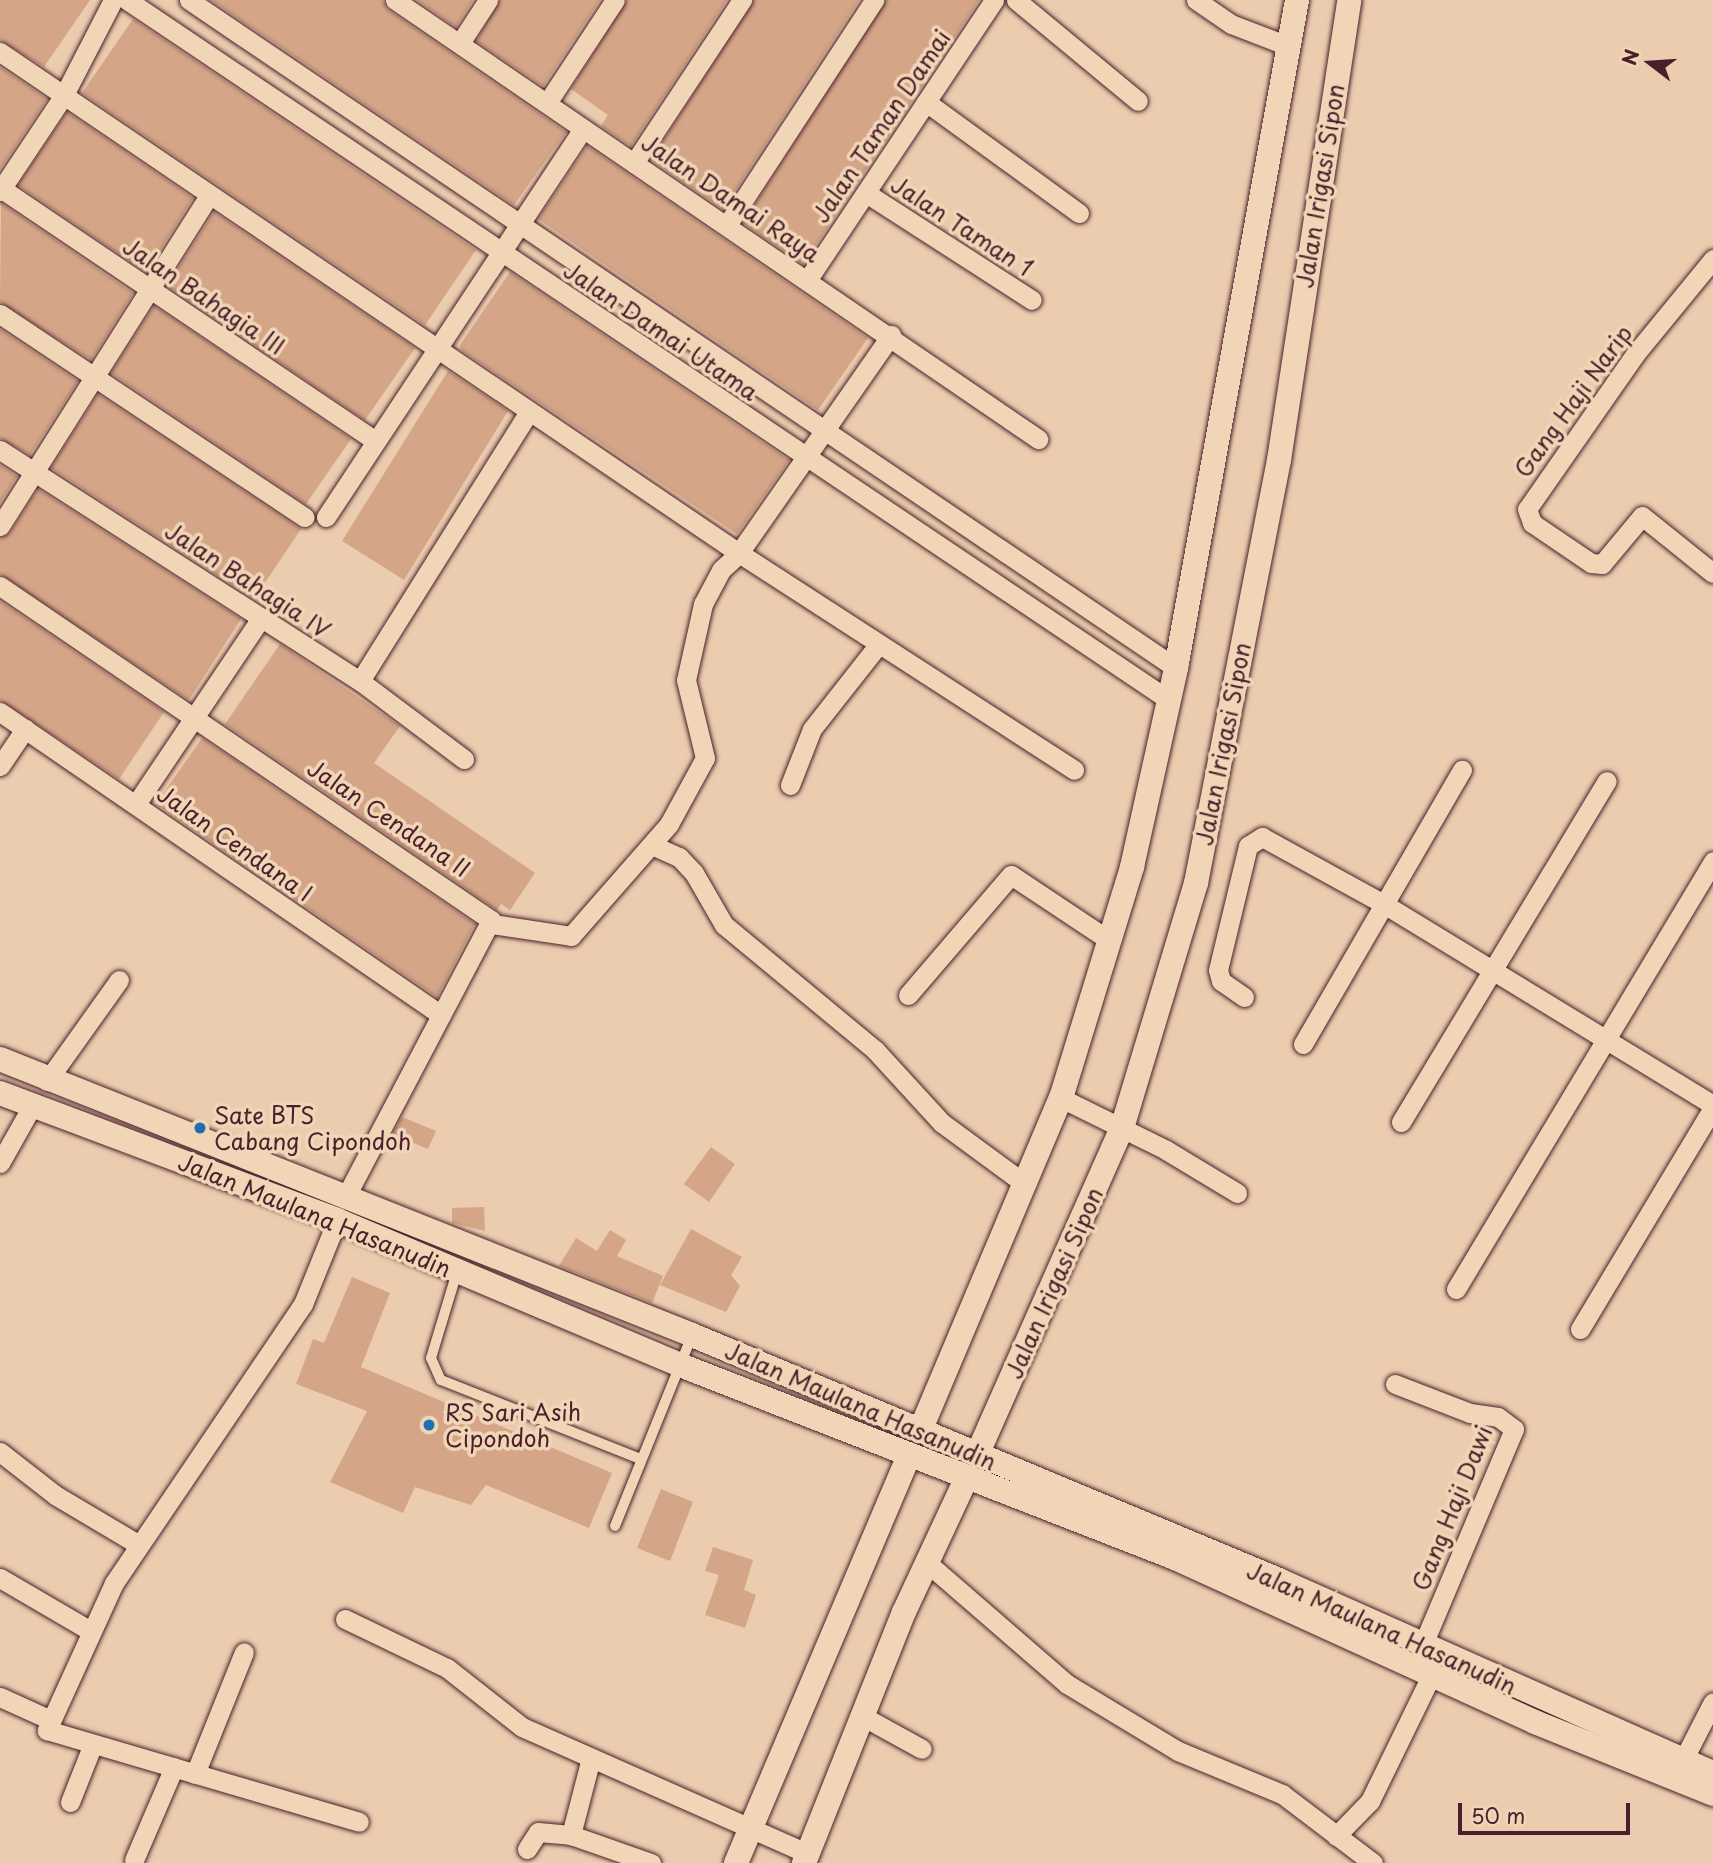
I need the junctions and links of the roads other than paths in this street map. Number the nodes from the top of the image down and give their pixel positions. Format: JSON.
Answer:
{"nodes":[{"id":1,"x":113,"y":0,"type":"edge"},
{"id":2,"x":127,"y":0,"type":"edge"},
{"id":3,"x":189,"y":0,"type":"edge"},
{"id":4,"x":395,"y":0,"type":"edge"},
{"id":5,"x":488,"y":0,"type":"edge"},
{"id":6,"x":615,"y":0,"type":"edge"},
{"id":7,"x":741,"y":0,"type":"edge"},
{"id":8,"x":874,"y":0,"type":"edge"},
{"id":9,"x":994,"y":0,"type":"edge"},
{"id":10,"x":1016,"y":0,"type":"edge"},
{"id":11,"x":1196,"y":0,"type":"edge"},
{"id":12,"x":1297,"y":0,"type":"edge"},
{"id":13,"x":1349,"y":0,"type":"edge"},
{"id":14,"x":460,"y":43,"type":"junction"},
{"id":15,"x":1288,"y":46,"type":"junction"},
{"id":16,"x":0,"y":52,"type":"edge"},
{"id":17,"x":64,"y":95,"type":"junction"},
{"id":18,"x":1138,"y":101,"type":"dead end"},
{"id":19,"x":926,"y":102,"type":"junction"},
{"id":20,"x":547,"y":103,"type":"junction"},
{"id":21,"x":583,"y":129,"type":"junction"},
{"id":22,"x":634,"y":163,"type":"junction"},
{"id":23,"x":2,"y":190,"type":"edge"},
{"id":24,"x":866,"y":193,"type":"junction"},
{"id":25,"x":209,"y":196,"type":"junction"},
{"id":26,"x":1079,"y":213,"type":"dead end"},
{"id":27,"x":518,"y":223,"type":"junction"},
{"id":28,"x":727,"y":225,"type":"junction"},
{"id":29,"x":500,"y":251,"type":"junction"},
{"id":30,"x":1713,"y":260,"type":"edge"},
{"id":31,"x":808,"y":279,"type":"junction"},
{"id":32,"x":150,"y":288,"type":"junction"},
{"id":33,"x":1032,"y":300,"type":"dead end"},
{"id":34,"x":0,"y":314,"type":"edge"},
{"id":35,"x":891,"y":335,"type":"junction"},
{"id":36,"x":436,"y":349,"type":"junction"},
{"id":37,"x":94,"y":376,"type":"junction"},
{"id":38,"x":529,"y":412,"type":"junction"},
{"id":39,"x":824,"y":431,"type":"junction"},
{"id":40,"x":1038,"y":439,"type":"dead end"},
{"id":41,"x":375,"y":441,"type":"junction"},
{"id":42,"x":0,"y":450,"type":"edge"},
{"id":43,"x":805,"y":458,"type":"junction"},
{"id":44,"x":34,"y":472,"type":"junction"},
{"id":45,"x":304,"y":517,"type":"dead end"},
{"id":46,"x":326,"y":517,"type":"dead end"},
{"id":47,"x":0,"y":526,"type":"edge"},
{"id":48,"x":739,"y":554,"type":"junction"},
{"id":49,"x":1713,"y":573,"type":"edge"},
{"id":50,"x":0,"y":586,"type":"edge"},
{"id":51,"x":261,"y":618,"type":"junction"},
{"id":52,"x":879,"y":644,"type":"junction"},
{"id":53,"x":1176,"y":668,"type":"junction"},
{"id":54,"x":360,"y":681,"type":"junction"},
{"id":55,"x":1169,"y":700,"type":"junction"},
{"id":56,"x":0,"y":712,"type":"edge"},
{"id":57,"x":195,"y":718,"type":"junction"},
{"id":58,"x":25,"y":729,"type":"junction"},
{"id":59,"x":464,"y":759,"type":"dead end"},
{"id":60,"x":0,"y":766,"type":"edge"},
{"id":61,"x":1074,"y":770,"type":"dead end"},
{"id":62,"x":1462,"y":770,"type":"dead end"},
{"id":63,"x":1607,"y":781,"type":"dead end"},
{"id":64,"x":790,"y":785,"type":"dead end"},
{"id":65,"x":136,"y":804,"type":"junction"},
{"id":66,"x":654,"y":846,"type":"junction"},
{"id":67,"x":1713,"y":861,"type":"edge"},
{"id":68,"x":1384,"y":904,"type":"junction"},
{"id":69,"x":492,"y":924,"type":"junction"},
{"id":70,"x":1110,"y":940,"type":"junction"},
{"id":71,"x":1491,"y":971,"type":"junction"},
{"id":72,"x":119,"y":980,"type":"dead end"},
{"id":73,"x":908,"y":995,"type":"dead end"},
{"id":74,"x":1244,"y":997,"type":"dead end"},
{"id":75,"x":441,"y":1015,"type":"junction"},
{"id":76,"x":1604,"y":1041,"type":"junction"},
{"id":77,"x":1303,"y":1044,"type":"dead end"},
{"id":78,"x":0,"y":1059,"type":"edge"},
{"id":79,"x":47,"y":1081,"type":"junction"},
{"id":80,"x":0,"y":1093,"type":"edge"},
{"id":81,"x":1065,"y":1100,"type":"junction"},
{"id":82,"x":32,"y":1107,"type":"junction"},
{"id":83,"x":1713,"y":1107,"type":"edge"},
{"id":84,"x":1401,"y":1122,"type":"dead end"},
{"id":85,"x":1118,"y":1126,"type":"junction"},
{"id":86,"x":0,"y":1163,"type":"edge"},
{"id":87,"x":1025,"y":1184,"type":"junction"},
{"id":88,"x":1237,"y":1193,"type":"dead end"},
{"id":89,"x":347,"y":1194,"type":"junction"},
{"id":90,"x":335,"y":1224,"type":"junction"},
{"id":91,"x":457,"y":1271,"type":"junction"},
{"id":92,"x":1456,"y":1289,"type":"dead end"},
{"id":93,"x":624,"y":1308,"type":"junction"},
{"id":94,"x":1580,"y":1329,"type":"dead end"},
{"id":95,"x":692,"y":1335,"type":"junction"},
{"id":96,"x":614,"y":1337,"type":"junction"},
{"id":97,"x":678,"y":1371,"type":"junction"},
{"id":98,"x":1395,"y":1384,"type":"dead end"},
{"id":99,"x":923,"y":1433,"type":"junction"},
{"id":100,"x":0,"y":1452,"type":"edge"},
{"id":101,"x":641,"y":1459,"type":"junction"},
{"id":102,"x":910,"y":1462,"type":"junction"},
{"id":103,"x":965,"y":1468,"type":"junction"},
{"id":104,"x":615,"y":1526,"type":"dead end"},
{"id":105,"x":136,"y":1543,"type":"junction"},
{"id":106,"x":931,"y":1551,"type":"junction"},
{"id":107,"x":0,"y":1578,"type":"edge"},
{"id":108,"x":345,"y":1619,"type":"dead end"},
{"id":109,"x":89,"y":1630,"type":"junction"},
{"id":110,"x":1422,"y":1647,"type":"junction"},
{"id":111,"x":244,"y":1652,"type":"dead end"},
{"id":112,"x":1429,"y":1682,"type":"junction"},
{"id":113,"x":0,"y":1697,"type":"edge"},
{"id":114,"x":1713,"y":1702,"type":"edge"},
{"id":115,"x":862,"y":1716,"type":"junction"},
{"id":116,"x":51,"y":1720,"type":"junction"},
{"id":117,"x":93,"y":1744,"type":"junction"},
{"id":118,"x":922,"y":1749,"type":"dead end"},
{"id":119,"x":591,"y":1758,"type":"junction"},
{"id":120,"x":1681,"y":1764,"type":"junction"},
{"id":121,"x":174,"y":1767,"type":"junction"},
{"id":122,"x":1713,"y":1773,"type":"edge"},
{"id":123,"x":195,"y":1774,"type":"junction"},
{"id":124,"x":1713,"y":1794,"type":"edge"},
{"id":125,"x":70,"y":1802,"type":"dead end"},
{"id":126,"x":359,"y":1822,"type":"dead end"},
{"id":127,"x":750,"y":1828,"type":"junction"},
{"id":128,"x":571,"y":1835,"type":"junction"},
{"id":129,"x":1336,"y":1836,"type":"junction"},
{"id":130,"x":527,"y":1849,"type":"dead end"},
{"id":131,"x":804,"y":1856,"type":"edge"},
{"id":132,"x":134,"y":1860,"type":"dead end"},
{"id":133,"x":651,"y":1863,"type":"edge"},
{"id":134,"x":736,"y":1863,"type":"edge"},
{"id":135,"x":1373,"y":1863,"type":"edge"}],
"edges":[{"from":1,"to":17,"type":"street"},
{"from":2,"to":29,"type":"street","name":"Jalan Damai Utama"},
{"from":3,"to":27,"type":"street","name":"Jalan Damai Utama"},
{"from":4,"to":14,"type":"street","name":"Jalan Damai Raya"},
{"from":5,"to":14,"type":"street"},
{"from":6,"to":20,"type":"street"},
{"from":7,"to":22,"type":"street"},
{"from":8,"to":28,"type":"street"},
{"from":9,"to":19,"type":"street","name":"Jalan Taman Damai"},
{"from":10,"to":18,"type":"street"},
{"from":11,"to":15,"type":"street"},
{"from":12,"to":15,"type":"street"},
{"from":13,"to":85,"type":"street","name":"Jalan Irigasi Sipon"},
{"from":14,"to":20,"type":"street","name":"Jalan Damai Raya"},
{"from":15,"to":53,"type":"street"},
{"from":16,"to":17,"type":"street"},
{"from":17,"to":23,"type":"street"},
{"from":17,"to":25,"type":"street"},
{"from":19,"to":24,"type":"street","name":"Jalan Taman Damai"},
{"from":19,"to":26,"type":"street"},
{"from":20,"to":21,"type":"street","name":"Jalan Damai Raya"},
{"from":21,"to":22,"type":"street","name":"Jalan Damai Raya"},
{"from":21,"to":27,"type":"street"},
{"from":22,"to":28,"type":"street","name":"Jalan Damai Raya"},
{"from":23,"to":32,"type":"street","name":"Jalan Bahagia III"},
{"from":24,"to":31,"type":"street","name":"Jalan Taman Damai"},
{"from":24,"to":33,"type":"street","name":"Jalan Taman 1"},
{"from":25,"to":32,"type":"street"},
{"from":25,"to":36,"type":"street"},
{"from":27,"to":29,"type":"street"},
{"from":27,"to":39,"type":"street","name":"Jalan Damai Utama"},
{"from":28,"to":31,"type":"street","name":"Jalan Damai Raya"},
{"from":29,"to":36,"type":"street"},
{"from":29,"to":43,"type":"street","name":"Jalan Damai Utama"},
{"from":30,"to":49,"type":"street","name":"Gang Haji Narip"},
{"from":31,"to":35,"type":"street","name":"Jalan Damai Raya"},
{"from":32,"to":37,"type":"street"},
{"from":32,"to":41,"type":"street","name":"Jalan Bahagia III"},
{"from":34,"to":37,"type":"street"},
{"from":35,"to":39,"type":"street"},
{"from":35,"to":40,"type":"street","name":"Jalan Damai Raya"},
{"from":36,"to":38,"type":"street"},
{"from":36,"to":41,"type":"street"},
{"from":37,"to":44,"type":"street"},
{"from":37,"to":45,"type":"street"},
{"from":38,"to":48,"type":"street"},
{"from":38,"to":54,"type":"street"},
{"from":39,"to":43,"type":"street"},
{"from":39,"to":53,"type":"street","name":"Jalan Damai Utama"},
{"from":41,"to":46,"type":"street"},
{"from":42,"to":44,"type":"street","name":"Jalan Bahagia IV"},
{"from":43,"to":48,"type":"street"},
{"from":43,"to":55,"type":"street","name":"Jalan Damai Utama"},
{"from":44,"to":47,"type":"street"},
{"from":44,"to":51,"type":"street","name":"Jalan Bahagia IV"},
{"from":48,"to":52,"type":"street"},
{"from":48,"to":66,"type":"street"},
{"from":50,"to":57,"type":"street","name":"Jalan Cendana II"},
{"from":51,"to":54,"type":"street","name":"Jalan Bahagia IV"},
{"from":51,"to":57,"type":"street"},
{"from":52,"to":61,"type":"street"},
{"from":52,"to":64,"type":"street"},
{"from":53,"to":55,"type":"street"},
{"from":54,"to":59,"type":"street","name":"Jalan Bahagia IV"},
{"from":55,"to":70,"type":"street"},
{"from":56,"to":58,"type":"street","name":"Jalan Cendana I"},
{"from":57,"to":65,"type":"street"},
{"from":57,"to":69,"type":"street","name":"Jalan Cendana II"},
{"from":58,"to":60,"type":"street"},
{"from":58,"to":65,"type":"street","name":"Jalan Cendana I"},
{"from":62,"to":68,"type":"street"},
{"from":63,"to":71,"type":"street"},
{"from":65,"to":75,"type":"street","name":"Jalan Cendana I"},
{"from":66,"to":69,"type":"street"},
{"from":66,"to":87,"type":"street"},
{"from":67,"to":76,"type":"street"},
{"from":68,"to":71,"type":"street"},
{"from":68,"to":74,"type":"street"},
{"from":68,"to":77,"type":"street"},
{"from":69,"to":75,"type":"street"},
{"from":70,"to":73,"type":"street"},
{"from":70,"to":81,"type":"street"},
{"from":71,"to":76,"type":"street"},
{"from":71,"to":84,"type":"street"},
{"from":72,"to":79,"type":"street"},
{"from":75,"to":89,"type":"street"},
{"from":76,"to":83,"type":"street"},
{"from":76,"to":92,"type":"street"},
{"from":78,"to":79,"type":"street","name":"Jalan Maulana Hasanudin"},
{"from":79,"to":82,"type":"street"},
{"from":79,"to":89,"type":"street","name":"Jalan Maulana Hasanudin"},
{"from":80,"to":82,"type":"street","name":"Jalan Maulana Hasanudin"},
{"from":81,"to":85,"type":"street"},
{"from":81,"to":87,"type":"street"},
{"from":82,"to":86,"type":"street"},
{"from":82,"to":90,"type":"street","name":"Jalan Maulana Hasanudin"},
{"from":83,"to":94,"type":"street"},
{"from":85,"to":88,"type":"street"},
{"from":85,"to":103,"type":"street","name":"Jalan Irigasi Sipon"},
{"from":87,"to":99,"type":"street"},
{"from":89,"to":90,"type":"street"},
{"from":89,"to":93,"type":"street","name":"Jalan Maulana Hasanudin"},
{"from":90,"to":91,"type":"street","name":"Jalan Maulana Hasanudin"},
{"from":90,"to":105,"type":"street"},
{"from":91,"to":96,"type":"street","name":"Jalan Maulana Hasanudin"},
{"from":91,"to":101,"type":"lane"},
{"from":93,"to":95,"type":"street","name":"Jalan Maulana Hasanudin"},
{"from":93,"to":96,"type":"street"},
{"from":95,"to":97,"type":"lane"},
{"from":95,"to":99,"type":"street","name":"Jalan Maulana Hasanudin"},
{"from":96,"to":97,"type":"street","name":"Jalan Maulana Hasanudin"},
{"from":97,"to":101,"type":"lane"},
{"from":97,"to":102,"type":"street","name":"Jalan Maulana Hasanudin"},
{"from":98,"to":110,"type":"street","name":"Gang Haji Dawi"},
{"from":99,"to":103,"type":"street","name":"Jalan Maulana Hasanudin"},
{"from":100,"to":105,"type":"street"},
{"from":101,"to":104,"type":"lane"},
{"from":102,"to":103,"type":"street","name":"Jalan Maulana Hasanudin"},
{"from":102,"to":127,"type":"street"},
{"from":103,"to":106,"type":"street","name":"Jalan Irigasi Sipon"},
{"from":103,"to":110,"type":"street","name":"Jalan Maulana Hasanudin"},
{"from":103,"to":112,"type":"street","name":"Jalan Maulana Hasanudin"},
{"from":105,"to":109,"type":"street"},
{"from":106,"to":115,"type":"street","name":"Jalan Irigasi Sipon"},
{"from":106,"to":129,"type":"street"},
{"from":107,"to":109,"type":"street"},
{"from":108,"to":119,"type":"street"},
{"from":109,"to":116,"type":"street"},
{"from":110,"to":120,"type":"street","name":"Jalan Maulana Hasanudin"},
{"from":111,"to":123,"type":"street"},
{"from":112,"to":120,"type":"street","name":"Jalan Maulana Hasanudin"},
{"from":112,"to":129,"type":"street"},
{"from":113,"to":116,"type":"street"},
{"from":114,"to":120,"type":"street"},
{"from":115,"to":118,"type":"street"},
{"from":115,"to":131,"type":"street","name":"Jalan Irigasi Sipon"},
{"from":116,"to":117,"type":"street"},
{"from":117,"to":121,"type":"street"},
{"from":117,"to":125,"type":"street"},
{"from":119,"to":127,"type":"street"},
{"from":119,"to":128,"type":"street"},
{"from":120,"to":122,"type":"street","name":"Jalan Maulana Hasanudin"},
{"from":120,"to":124,"type":"street","name":"Jalan Maulana Hasanudin"},
{"from":121,"to":123,"type":"street"},
{"from":121,"to":132,"type":"street"},
{"from":123,"to":126,"type":"street"},
{"from":127,"to":131,"type":"street"},
{"from":127,"to":134,"type":"street"},
{"from":128,"to":130,"type":"street"},
{"from":128,"to":133,"type":"street"},
{"from":129,"to":135,"type":"street"}]}
